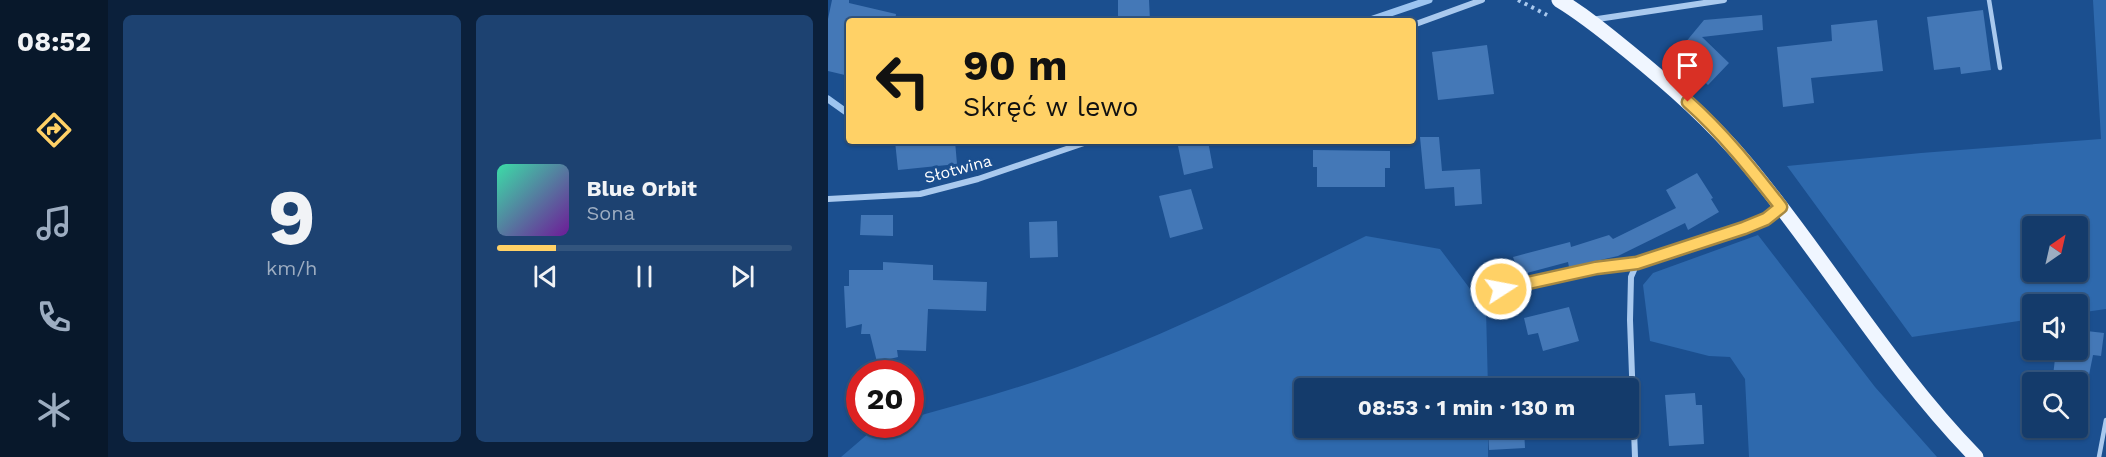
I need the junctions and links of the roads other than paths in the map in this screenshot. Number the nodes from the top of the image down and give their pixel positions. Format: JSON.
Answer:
{"nodes":[{"id":1,"x":1482,"y":0,"type":"edge"},
{"id":2,"x":1559,"y":0,"type":"edge"},
{"id":3,"x":1724,"y":0,"type":"edge"},
{"id":4,"x":1989,"y":0,"type":"edge"},
{"id":5,"x":1590,"y":20,"type":"junction"},
{"id":6,"x":1416,"y":24,"type":"edge"},
{"id":7,"x":2000,"y":68,"type":"dead end"},
{"id":8,"x":1081,"y":144,"type":"edge"},
{"id":9,"x":828,"y":199,"type":"edge"},
{"id":10,"x":1781,"y":207,"type":"junction"},
{"id":11,"x":1637,"y":263,"type":"junction"},
{"id":12,"x":1501,"y":289,"type":"dead end"},
{"id":13,"x":2106,"y":420,"type":"edge"},
{"id":14,"x":1635,"y":457,"type":"edge"},
{"id":15,"x":1976,"y":457,"type":"edge"},
{"id":16,"x":2099,"y":457,"type":"edge"}],
"edges":[{"from":1,"to":6,"type":"street"},
{"from":2,"to":5,"type":"main road"},
{"from":3,"to":5,"type":"street"},
{"from":4,"to":7,"type":"lane"},
{"from":5,"to":10,"type":"main road"},
{"from":8,"to":9,"type":"street","name":"Słotwina"},
{"from":10,"to":11,"type":"street"},
{"from":10,"to":15,"type":"main road"},
{"from":11,"to":12,"type":"lane"},
{"from":11,"to":14,"type":"street"},
{"from":13,"to":16,"type":"lane"}]}
